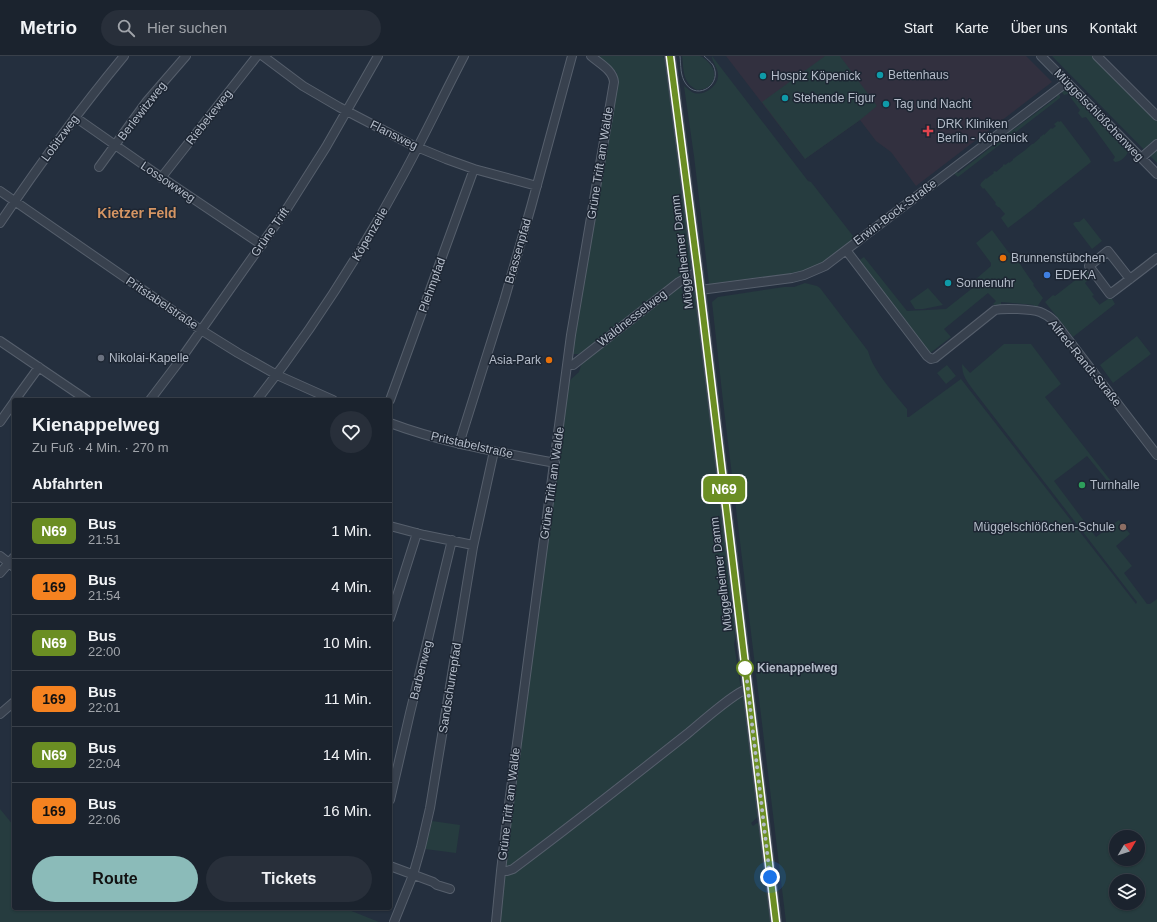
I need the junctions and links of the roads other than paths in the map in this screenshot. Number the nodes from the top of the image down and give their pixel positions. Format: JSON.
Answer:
{"nodes":[{"id":1,"x":124,"y":56,"type":"edge"},
{"id":2,"x":186,"y":56,"type":"edge"},
{"id":3,"x":256,"y":56,"type":"edge"},
{"id":4,"x":263,"y":56,"type":"edge"},
{"id":5,"x":378,"y":56,"type":"edge"},
{"id":6,"x":464,"y":56,"type":"edge"},
{"id":7,"x":572,"y":56,"type":"edge"},
{"id":8,"x":591,"y":56,"type":"edge"},
{"id":9,"x":670,"y":56,"type":"edge"},
{"id":10,"x":1042,"y":56,"type":"edge"},
{"id":11,"x":1097,"y":56,"type":"edge"},
{"id":12,"x":1067,"y":82,"type":"junction"},
{"id":13,"x":347,"y":111,"type":"junction"},
{"id":14,"x":1157,"y":116,"type":"edge"},
{"id":15,"x":76,"y":117,"type":"junction"},
{"id":16,"x":1157,"y":144,"type":"edge"},
{"id":17,"x":115,"y":145,"type":"junction"},
{"id":18,"x":418,"y":147,"type":"junction"},
{"id":19,"x":1141,"y":158,"type":"junction"},
{"id":20,"x":99,"y":167,"type":"dead end"},
{"id":21,"x":474,"y":169,"type":"junction"},
{"id":22,"x":1157,"y":174,"type":"edge"},
{"id":23,"x":161,"y":178,"type":"junction"},
{"id":24,"x":537,"y":186,"type":"junction"},
{"id":25,"x":0,"y":191,"type":"edge"},
{"id":26,"x":14,"y":202,"type":"junction"},
{"id":27,"x":0,"y":223,"type":"edge"},
{"id":28,"x":262,"y":245,"type":"junction"},
{"id":29,"x":846,"y":250,"type":"junction"},
{"id":30,"x":1157,"y":258,"type":"edge"},
{"id":31,"x":698,"y":273,"type":"junction"},
{"id":32,"x":1130,"y":279,"type":"junction"},
{"id":33,"x":700,"y":290,"type":"junction"},
{"id":34,"x":201,"y":330,"type":"junction"},
{"id":35,"x":0,"y":341,"type":"edge"},
{"id":36,"x":568,"y":364,"type":"junction"},
{"id":37,"x":39,"y":367,"type":"junction"},
{"id":38,"x":277,"y":375,"type":"junction"},
{"id":39,"x":17,"y":398,"type":"edge"},
{"id":40,"x":84,"y":398,"type":"edge"},
{"id":41,"x":152,"y":398,"type":"edge"},
{"id":42,"x":259,"y":398,"type":"edge"},
{"id":43,"x":329,"y":398,"type":"edge"},
{"id":44,"x":391,"y":398,"type":"edge"},
{"id":45,"x":12,"y":405,"type":"edge"},
{"id":46,"x":0,"y":422,"type":"edge"},
{"id":47,"x":392,"y":424,"type":"edge"},
{"id":48,"x":459,"y":444,"type":"junction"},
{"id":49,"x":494,"y":451,"type":"junction"},
{"id":50,"x":1157,"y":455,"type":"edge"},
{"id":51,"x":555,"y":463,"type":"junction"},
{"id":52,"x":392,"y":527,"type":"edge"},
{"id":53,"x":417,"y":533,"type":"junction"},
{"id":54,"x":452,"y":540,"type":"junction"},
{"id":55,"x":474,"y":545,"type":"junction"},
{"id":56,"x":0,"y":556,"type":"edge"},
{"id":57,"x":12,"y":562,"type":"edge"},
{"id":58,"x":0,"y":573,"type":"edge"},
{"id":59,"x":392,"y":612,"type":"edge"},
{"id":60,"x":748,"y":690,"type":"junction"},
{"id":61,"x":12,"y":704,"type":"edge"},
{"id":62,"x":0,"y":714,"type":"edge"},
{"id":63,"x":392,"y":791,"type":"edge"},
{"id":64,"x":392,"y":867,"type":"edge"},
{"id":65,"x":501,"y":871,"type":"junction"},
{"id":66,"x":413,"y":875,"type":"junction"},
{"id":67,"x":450,"y":889,"type":"dead end"},
{"id":68,"x":394,"y":922,"type":"edge"},
{"id":69,"x":496,"y":922,"type":"edge"},
{"id":70,"x":776,"y":922,"type":"edge"}],
"edges":[{"from":1,"to":15,"type":"street","name":"Lobitzweg"},
{"from":2,"to":17,"type":"street","name":"Berlewitzweg"},
{"from":3,"to":23,"type":"street","name":"Riebekeweg"},
{"from":4,"to":13,"type":"street","name":"Flansweg"},
{"from":5,"to":13,"type":"street","name":"Grüne Trift"},
{"from":6,"to":18,"type":"street","name":"Köpenzeile"},
{"from":7,"to":24,"type":"street","name":"Brassenpfad"},
{"from":8,"to":36,"type":"street","name":"Grüne Trift am Walde"},
{"from":9,"to":31,"type":"main road","name":"Müggelheimer Damm"},
{"from":10,"to":12,"type":"street","name":"Müggelschlößchenweg"},
{"from":11,"to":14,"type":"street"},
{"from":12,"to":19,"type":"street","name":"Müggelschlößchenweg"},
{"from":12,"to":29,"type":"street","name":"Erwin-Bock-Straße"},
{"from":13,"to":18,"type":"street","name":"Flansweg"},
{"from":13,"to":28,"type":"street","name":"Grüne Trift"},
{"from":15,"to":17,"type":"street","name":"Lossowweg"},
{"from":15,"to":26,"type":"street","name":"Lobitzweg"},
{"from":16,"to":19,"type":"street"},
{"from":17,"to":20,"type":"street","name":"Berlewitzweg"},
{"from":17,"to":23,"type":"street","name":"Lossowweg"},
{"from":18,"to":21,"type":"street","name":"Flansweg"},
{"from":18,"to":38,"type":"street","name":"Köpenzeile"},
{"from":19,"to":22,"type":"street","name":"Müggelschlößchenweg"},
{"from":21,"to":24,"type":"street","name":"Flansweg"},
{"from":21,"to":44,"type":"street","name":"Plehmpfad"},
{"from":23,"to":28,"type":"street","name":"Lossowweg"},
{"from":24,"to":48,"type":"street","name":"Brassenpfad"},
{"from":25,"to":26,"type":"street","name":"Pritstabelstraße"},
{"from":26,"to":27,"type":"street","name":"Lobitzweg"},
{"from":26,"to":34,"type":"street","name":"Pritstabelstraße"},
{"from":28,"to":34,"type":"street","name":"Grüne Trift"},
{"from":29,"to":33,"type":"street","name":"Erwin-Bock-Straße"},
{"from":29,"to":50,"type":"street","name":"Alfred-Randt-Straße"},
{"from":30,"to":32,"type":"street"},
{"from":31,"to":33,"type":"main road","name":"Müggelheimer Damm"},
{"from":31,"to":36,"type":"street","name":"Waldnesselweg"},
{"from":32,"to":32,"type":"street"},
{"from":33,"to":60,"type":"main road","name":"Müggelheimer Damm"},
{"from":34,"to":38,"type":"street","name":"Pritstabelstraße"},
{"from":34,"to":41,"type":"street","name":"Grüne Trift"},
{"from":35,"to":37,"type":"street"},
{"from":36,"to":51,"type":"street","name":"Grüne Trift am Walde"},
{"from":37,"to":39,"type":"street"},
{"from":37,"to":40,"type":"street"},
{"from":38,"to":42,"type":"street","name":"Köpenzeile"},
{"from":38,"to":43,"type":"street","name":"Pritstabelstraße"},
{"from":45,"to":46,"type":"street"},
{"from":47,"to":48,"type":"street","name":"Pritstabelstraße"},
{"from":48,"to":49,"type":"street","name":"Pritstabelstraße"},
{"from":49,"to":51,"type":"street","name":"Pritstabelstraße"},
{"from":49,"to":55,"type":"street","name":"Sandschurrepfad"},
{"from":51,"to":65,"type":"street","name":"Grüne Trift am Walde"},
{"from":52,"to":53,"type":"street"},
{"from":53,"to":54,"type":"street"},
{"from":53,"to":59,"type":"street"},
{"from":54,"to":55,"type":"street"},
{"from":54,"to":63,"type":"street","name":"Barbenweg"},
{"from":55,"to":66,"type":"street","name":"Sandschurrepfad"},
{"from":56,"to":57,"type":"street"},
{"from":57,"to":58,"type":"street"},
{"from":60,"to":65,"type":"street"},
{"from":60,"to":70,"type":"main road","name":"Müggelheimer Damm"},
{"from":61,"to":62,"type":"street"},
{"from":64,"to":66,"type":"street"},
{"from":65,"to":69,"type":"street","name":"Grüne Trift am Walde"},
{"from":66,"to":67,"type":"street"},
{"from":66,"to":68,"type":"street","name":"Sandschurrepfad"}]}
